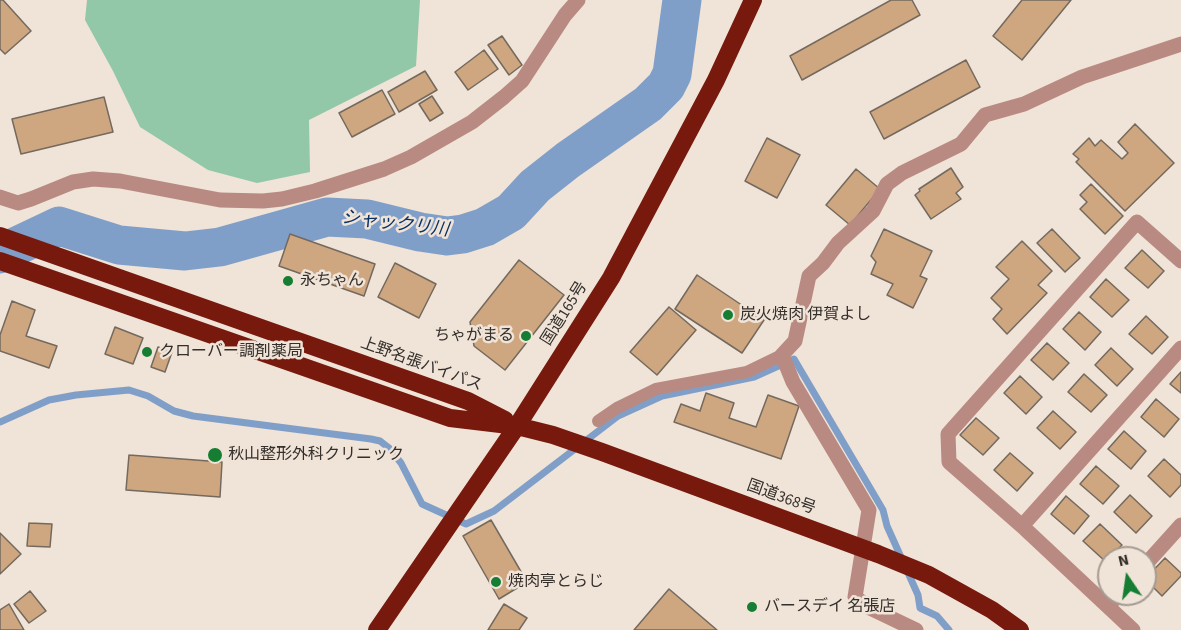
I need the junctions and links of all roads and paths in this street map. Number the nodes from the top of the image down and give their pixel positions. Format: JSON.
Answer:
{"nodes":[{"id":1,"x":578,"y":0,"type":"edge"},
{"id":2,"x":753,"y":0,"type":"edge"},
{"id":3,"x":1181,"y":44,"type":"edge"},
{"id":4,"x":0,"y":197,"type":"edge"},
{"id":5,"x":0,"y":237,"type":"edge"},
{"id":6,"x":1181,"y":261,"type":"edge"},
{"id":7,"x":7,"y":263,"type":"edge"},
{"id":8,"x":1181,"y":348,"type":"edge"},
{"id":9,"x":782,"y":356,"type":"junction"},
{"id":10,"x":598,"y":421,"type":"dead end"},
{"id":11,"x":517,"y":426,"type":"junction"},
{"id":12,"x":1181,"y":525,"type":"edge"},
{"id":13,"x":1022,"y":526,"type":"junction"},
{"id":14,"x":870,"y":551,"type":"junction"},
{"id":15,"x":1157,"y":552,"type":"edge"},
{"id":16,"x":1097,"y":596,"type":"edge"},
{"id":17,"x":1108,"y":606,"type":"edge"},
{"id":18,"x":378,"y":630,"type":"edge"},
{"id":19,"x":916,"y":630,"type":"edge"},
{"id":20,"x":1020,"y":630,"type":"edge"},
{"id":21,"x":1133,"y":630,"type":"edge"}],
"edges":[{"from":1,"to":4,"type":"street"},
{"from":2,"to":11,"type":"highway","name":"国道165号"},
{"from":3,"to":9,"type":"street"},
{"from":5,"to":11,"type":"highway","name":"上野名張バイパス"},
{"from":6,"to":13,"type":"street"},
{"from":7,"to":11,"type":"highway"},
{"from":8,"to":13,"type":"street"},
{"from":9,"to":10,"type":"lane"},
{"from":9,"to":14,"type":"street"},
{"from":11,"to":14,"type":"highway","name":"国道368号"},
{"from":11,"to":18,"type":"highway","name":"国道165号"},
{"from":12,"to":15,"type":"street"},
{"from":13,"to":16,"type":"street"},
{"from":14,"to":19,"type":"street"},
{"from":14,"to":20,"type":"highway","name":"国道368号"},
{"from":17,"to":21,"type":"street"}]}
